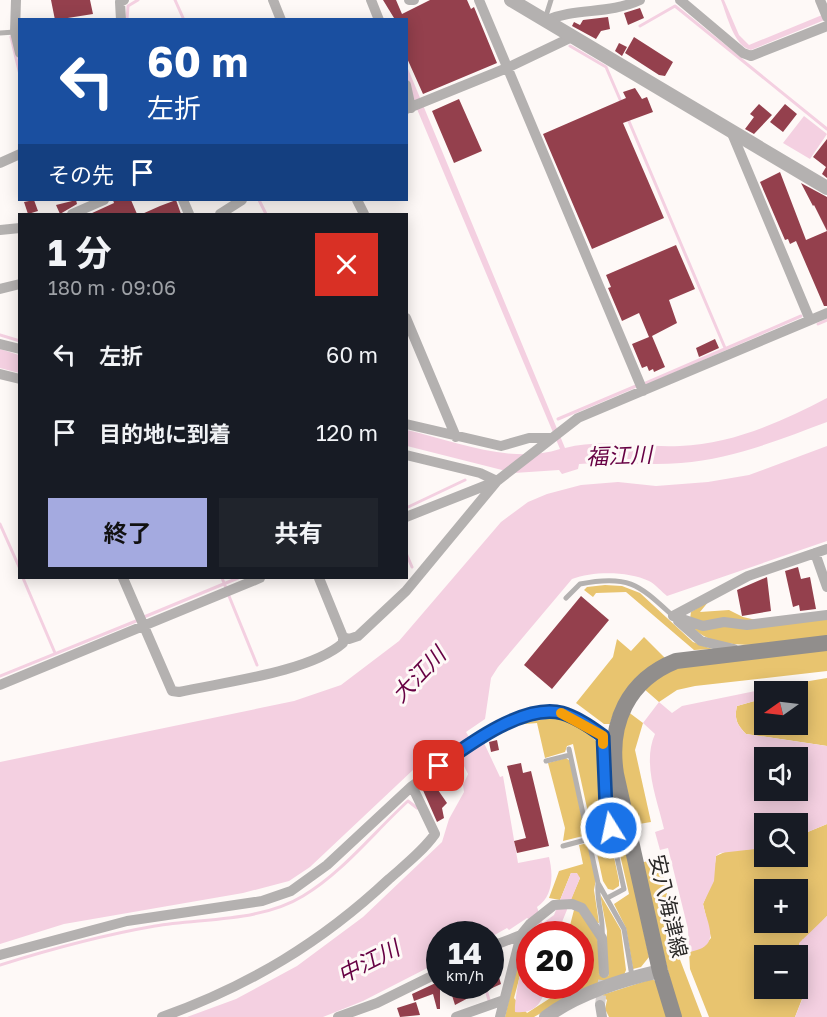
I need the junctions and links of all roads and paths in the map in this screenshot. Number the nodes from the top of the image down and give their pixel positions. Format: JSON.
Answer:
{"nodes":[{"id":1,"x":16,"y":0,"type":"edge"},
{"id":2,"x":273,"y":0,"type":"edge"},
{"id":3,"x":371,"y":0,"type":"edge"},
{"id":4,"x":408,"y":0,"type":"edge"},
{"id":5,"x":414,"y":0,"type":"edge"},
{"id":6,"x":478,"y":0,"type":"edge"},
{"id":7,"x":511,"y":0,"type":"edge"},
{"id":8,"x":551,"y":0,"type":"edge"},
{"id":9,"x":640,"y":0,"type":"edge"},
{"id":10,"x":680,"y":0,"type":"edge"},
{"id":11,"x":820,"y":0,"type":"edge"},
{"id":12,"x":121,"y":1,"type":"edge"},
{"id":13,"x":826,"y":15,"type":"edge"},
{"id":14,"x":121,"y":18,"type":"edge"},
{"id":15,"x":280,"y":18,"type":"edge"},
{"id":16,"x":378,"y":18,"type":"edge"},
{"id":17,"x":544,"y":21,"type":"junction"},
{"id":18,"x":827,"y":26,"type":"edge"},
{"id":19,"x":15,"y":32,"type":"junction"},
{"id":20,"x":0,"y":33,"type":"edge"},
{"id":21,"x":572,"y":37,"type":"junction"},
{"id":22,"x":18,"y":45,"type":"edge"},
{"id":23,"x":507,"y":68,"type":"junction"},
{"id":24,"x":408,"y":90,"type":"edge"},
{"id":25,"x":414,"y":107,"type":"edge"},
{"id":26,"x":731,"y":131,"type":"junction"},
{"id":27,"x":18,"y":155,"type":"edge"},
{"id":28,"x":0,"y":163,"type":"edge"},
{"id":29,"x":827,"y":188,"type":"edge"},
{"id":30,"x":100,"y":201,"type":"edge"},
{"id":31,"x":240,"y":201,"type":"edge"},
{"id":32,"x":82,"y":205,"type":"edge"},
{"id":33,"x":222,"y":213,"type":"edge"},
{"id":34,"x":18,"y":228,"type":"edge"},
{"id":35,"x":0,"y":230,"type":"edge"},
{"id":36,"x":18,"y":284,"type":"edge"},
{"id":37,"x":0,"y":288,"type":"edge"},
{"id":38,"x":827,"y":313,"type":"edge"},
{"id":39,"x":810,"y":320,"type":"junction"},
{"id":40,"x":408,"y":323,"type":"edge"},
{"id":41,"x":0,"y":344,"type":"edge"},
{"id":42,"x":18,"y":348,"type":"edge"},
{"id":43,"x":0,"y":374,"type":"edge"},
{"id":44,"x":18,"y":378,"type":"edge"},
{"id":45,"x":644,"y":391,"type":"junction"},
{"id":46,"x":408,"y":425,"type":"edge"},
{"id":47,"x":555,"y":434,"type":"junction"},
{"id":48,"x":456,"y":437,"type":"junction"},
{"id":49,"x":408,"y":455,"type":"edge"},
{"id":50,"x":500,"y":479,"type":"junction"},
{"id":51,"x":408,"y":516,"type":"edge"},
{"id":52,"x":827,"y":549,"type":"edge"},
{"id":53,"x":815,"y":553,"type":"junction"},
{"id":54,"x":123,"y":579,"type":"edge"},
{"id":55,"x":258,"y":579,"type":"edge"},
{"id":56,"x":319,"y":579,"type":"edge"},
{"id":57,"x":827,"y":587,"type":"edge"},
{"id":58,"x":566,"y":598,"type":"dead end"},
{"id":59,"x":827,"y":615,"type":"edge"},
{"id":60,"x":673,"y":616,"type":"junction"},
{"id":61,"x":144,"y":627,"type":"junction"},
{"id":62,"x":343,"y":637,"type":"junction"},
{"id":63,"x":827,"y":643,"type":"edge"},
{"id":64,"x":747,"y":652,"type":"junction"},
{"id":65,"x":0,"y":685,"type":"edge"},
{"id":66,"x":608,"y":740,"type":"junction"},
{"id":67,"x":546,"y":761,"type":"dead end"},
{"id":68,"x":412,"y":786,"type":"junction"},
{"id":69,"x":589,"y":839,"type":"junction"},
{"id":70,"x":563,"y":846,"type":"dead end"},
{"id":71,"x":598,"y":883,"type":"junction"},
{"id":72,"x":609,"y":897,"type":"junction"},
{"id":73,"x":534,"y":921,"type":"edge"},
{"id":74,"x":591,"y":921,"type":"edge"},
{"id":75,"x":594,"y":926,"type":"edge"},
{"id":76,"x":602,"y":938,"type":"junction"},
{"id":77,"x":516,"y":954,"type":"edge"},
{"id":78,"x":0,"y":955,"type":"edge"},
{"id":79,"x":660,"y":971,"type":"junction"},
{"id":80,"x":604,"y":973,"type":"tunnel mouth"},
{"id":81,"x":632,"y":977,"type":"junction"},
{"id":82,"x":426,"y":979,"type":"edge"},
{"id":83,"x":504,"y":1000,"type":"junction"},
{"id":84,"x":162,"y":1017,"type":"edge"},
{"id":85,"x":338,"y":1017,"type":"edge"},
{"id":86,"x":456,"y":1017,"type":"edge"},
{"id":87,"x":500,"y":1017,"type":"edge"},
{"id":88,"x":546,"y":1017,"type":"edge"},
{"id":89,"x":674,"y":1017,"type":"edge"}],
"edges":[{"from":1,"to":19,"type":"street"},
{"from":2,"to":15,"type":"street"},
{"from":3,"to":16,"type":"street"},
{"from":4,"to":5,"type":"street"},
{"from":6,"to":23,"type":"street"},
{"from":7,"to":17,"type":"street"},
{"from":8,"to":17,"type":"lane"},
{"from":9,"to":17,"type":"street"},
{"from":10,"to":18,"type":"street"},
{"from":11,"to":13,"type":"street"},
{"from":12,"to":14,"type":"street"},
{"from":17,"to":21,"type":"street"},
{"from":19,"to":20,"type":"lane"},
{"from":19,"to":22,"type":"street"},
{"from":21,"to":23,"type":"street"},
{"from":21,"to":26,"type":"street"},
{"from":23,"to":25,"type":"street"},
{"from":23,"to":45,"type":"street"},
{"from":24,"to":25,"type":"street"},
{"from":26,"to":29,"type":"street"},
{"from":26,"to":39,"type":"street"},
{"from":27,"to":28,"type":"street"},
{"from":30,"to":32,"type":"street"},
{"from":31,"to":33,"type":"street"},
{"from":34,"to":35,"type":"street"},
{"from":36,"to":37,"type":"street"},
{"from":38,"to":39,"type":"street"},
{"from":39,"to":45,"type":"street"},
{"from":40,"to":48,"type":"street"},
{"from":41,"to":42,"type":"street"},
{"from":43,"to":44,"type":"street"},
{"from":45,"to":47,"type":"street"},
{"from":46,"to":48,"type":"street"},
{"from":47,"to":48,"type":"street"},
{"from":47,"to":50,"type":"street"},
{"from":49,"to":50,"type":"street"},
{"from":50,"to":51,"type":"street"},
{"from":50,"to":62,"type":"street"},
{"from":52,"to":53,"type":"street"},
{"from":53,"to":57,"type":"street"},
{"from":53,"to":60,"type":"street"},
{"from":54,"to":61,"type":"street"},
{"from":55,"to":61,"type":"street"},
{"from":56,"to":62,"type":"street"},
{"from":58,"to":60,"type":"lane"},
{"from":59,"to":60,"type":"street"},
{"from":60,"to":64,"type":"street"},
{"from":61,"to":62,"type":"street"},
{"from":61,"to":65,"type":"street"},
{"from":63,"to":64,"type":"main road","name":"安八海津線"},
{"from":64,"to":66,"type":"main road","name":"安八海津線"},
{"from":66,"to":68,"type":"street"},
{"from":66,"to":72,"type":"lane"},
{"from":66,"to":79,"type":"main road","name":"安八海津線"},
{"from":67,"to":69,"type":"lane"},
{"from":68,"to":78,"type":"street"},
{"from":68,"to":84,"type":"street"},
{"from":69,"to":70,"type":"lane"},
{"from":69,"to":71,"type":"lane"},
{"from":71,"to":72,"type":"lane"},
{"from":71,"to":76,"type":"lane"},
{"from":72,"to":81,"type":"lane"},
{"from":73,"to":74,"type":"street"},
{"from":75,"to":76,"type":"street"},
{"from":76,"to":80,"type":"street"},
{"from":77,"to":83,"type":"street"},
{"from":79,"to":81,"type":"street"},
{"from":79,"to":89,"type":"main road","name":"安八海津線"},
{"from":81,"to":88,"type":"street"},
{"from":82,"to":85,"type":"street"},
{"from":83,"to":86,"type":"street"},
{"from":83,"to":87,"type":"street"}]}
